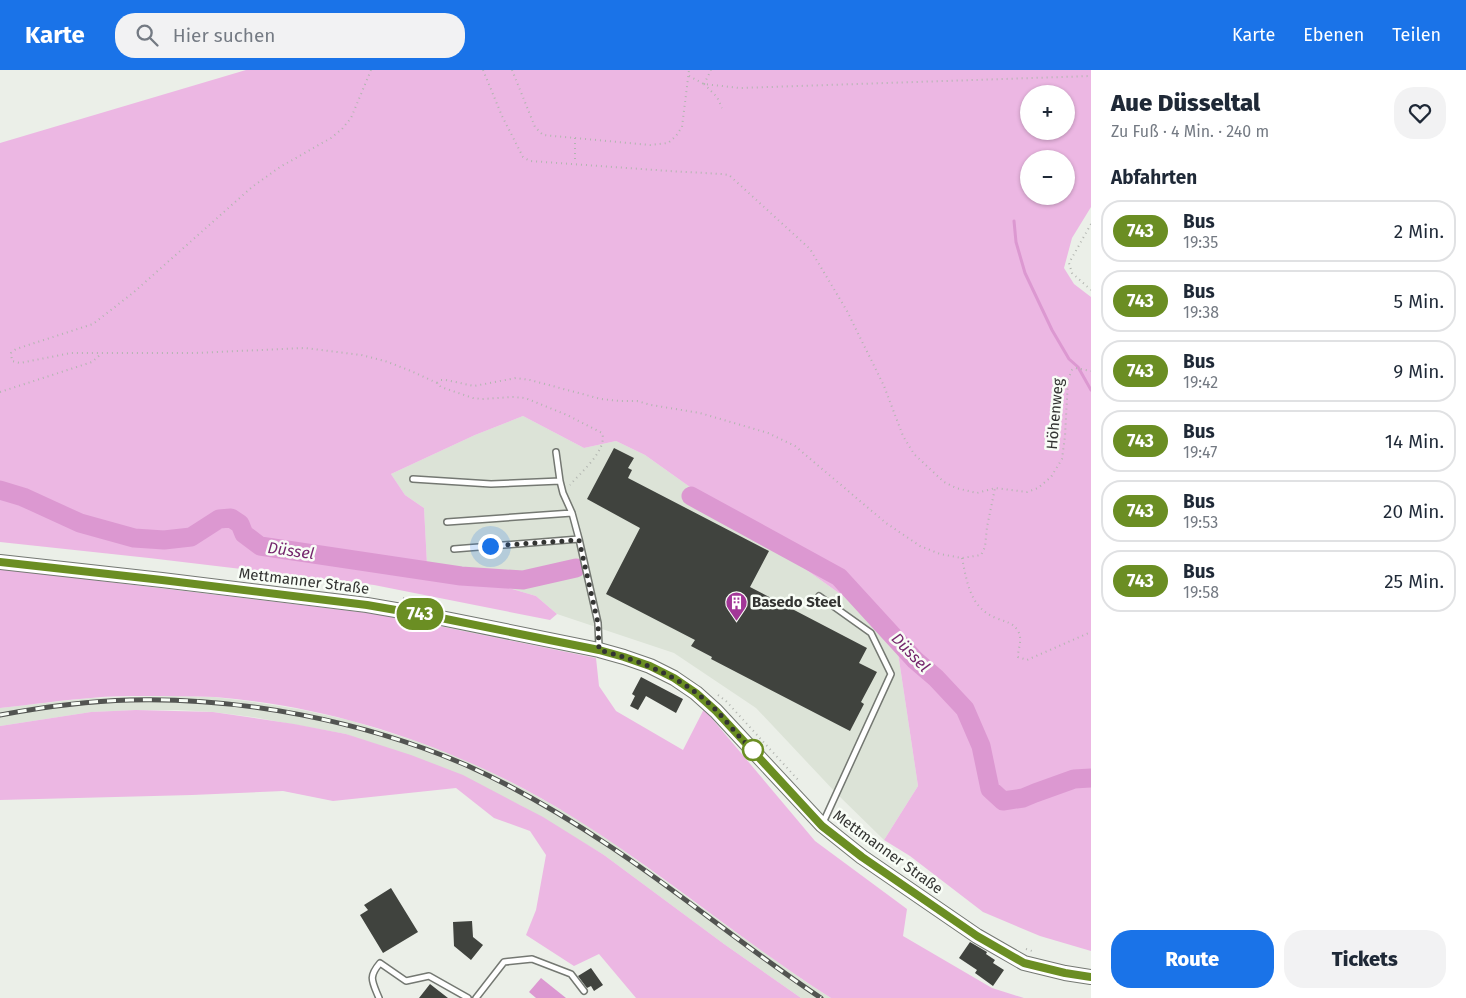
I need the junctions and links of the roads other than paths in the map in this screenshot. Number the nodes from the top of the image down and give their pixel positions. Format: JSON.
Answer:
{"nodes":[{"id":1,"x":556,"y":452,"type":"dead end"},
{"id":2,"x":413,"y":479,"type":"dead end"},
{"id":3,"x":560,"y":481,"type":"junction"},
{"id":4,"x":572,"y":514,"type":"junction"},
{"id":5,"x":447,"y":522,"type":"dead end"},
{"id":6,"x":579,"y":540,"type":"junction"},
{"id":7,"x":454,"y":548,"type":"dead end"},
{"id":8,"x":0,"y":562,"type":"edge"},
{"id":9,"x":819,"y":596,"type":"dead end"},
{"id":10,"x":599,"y":650,"type":"junction"},
{"id":11,"x":822,"y":826,"type":"junction"},
{"id":12,"x":1091,"y":977,"type":"edge"},
{"id":13,"x":584,"y":991,"type":"dead end"},
{"id":14,"x":379,"y":998,"type":"edge"},
{"id":15,"x":468,"y":998,"type":"edge"},
{"id":16,"x":476,"y":998,"type":"edge"}],
"edges":[{"from":1,"to":3,"type":"lane"},
{"from":2,"to":3,"type":"lane"},
{"from":3,"to":4,"type":"lane"},
{"from":4,"to":5,"type":"lane"},
{"from":4,"to":6,"type":"lane"},
{"from":6,"to":7,"type":"lane"},
{"from":6,"to":10,"type":"lane"},
{"from":8,"to":10,"type":"main road","name":"Mettmanner Straße"},
{"from":9,"to":11,"type":"lane"},
{"from":10,"to":11,"type":"main road","name":"Mettmanner Straße"},
{"from":11,"to":12,"type":"main road","name":"Mettmanner Straße"},
{"from":13,"to":16,"type":"lane"},
{"from":14,"to":15,"type":"lane"}]}
